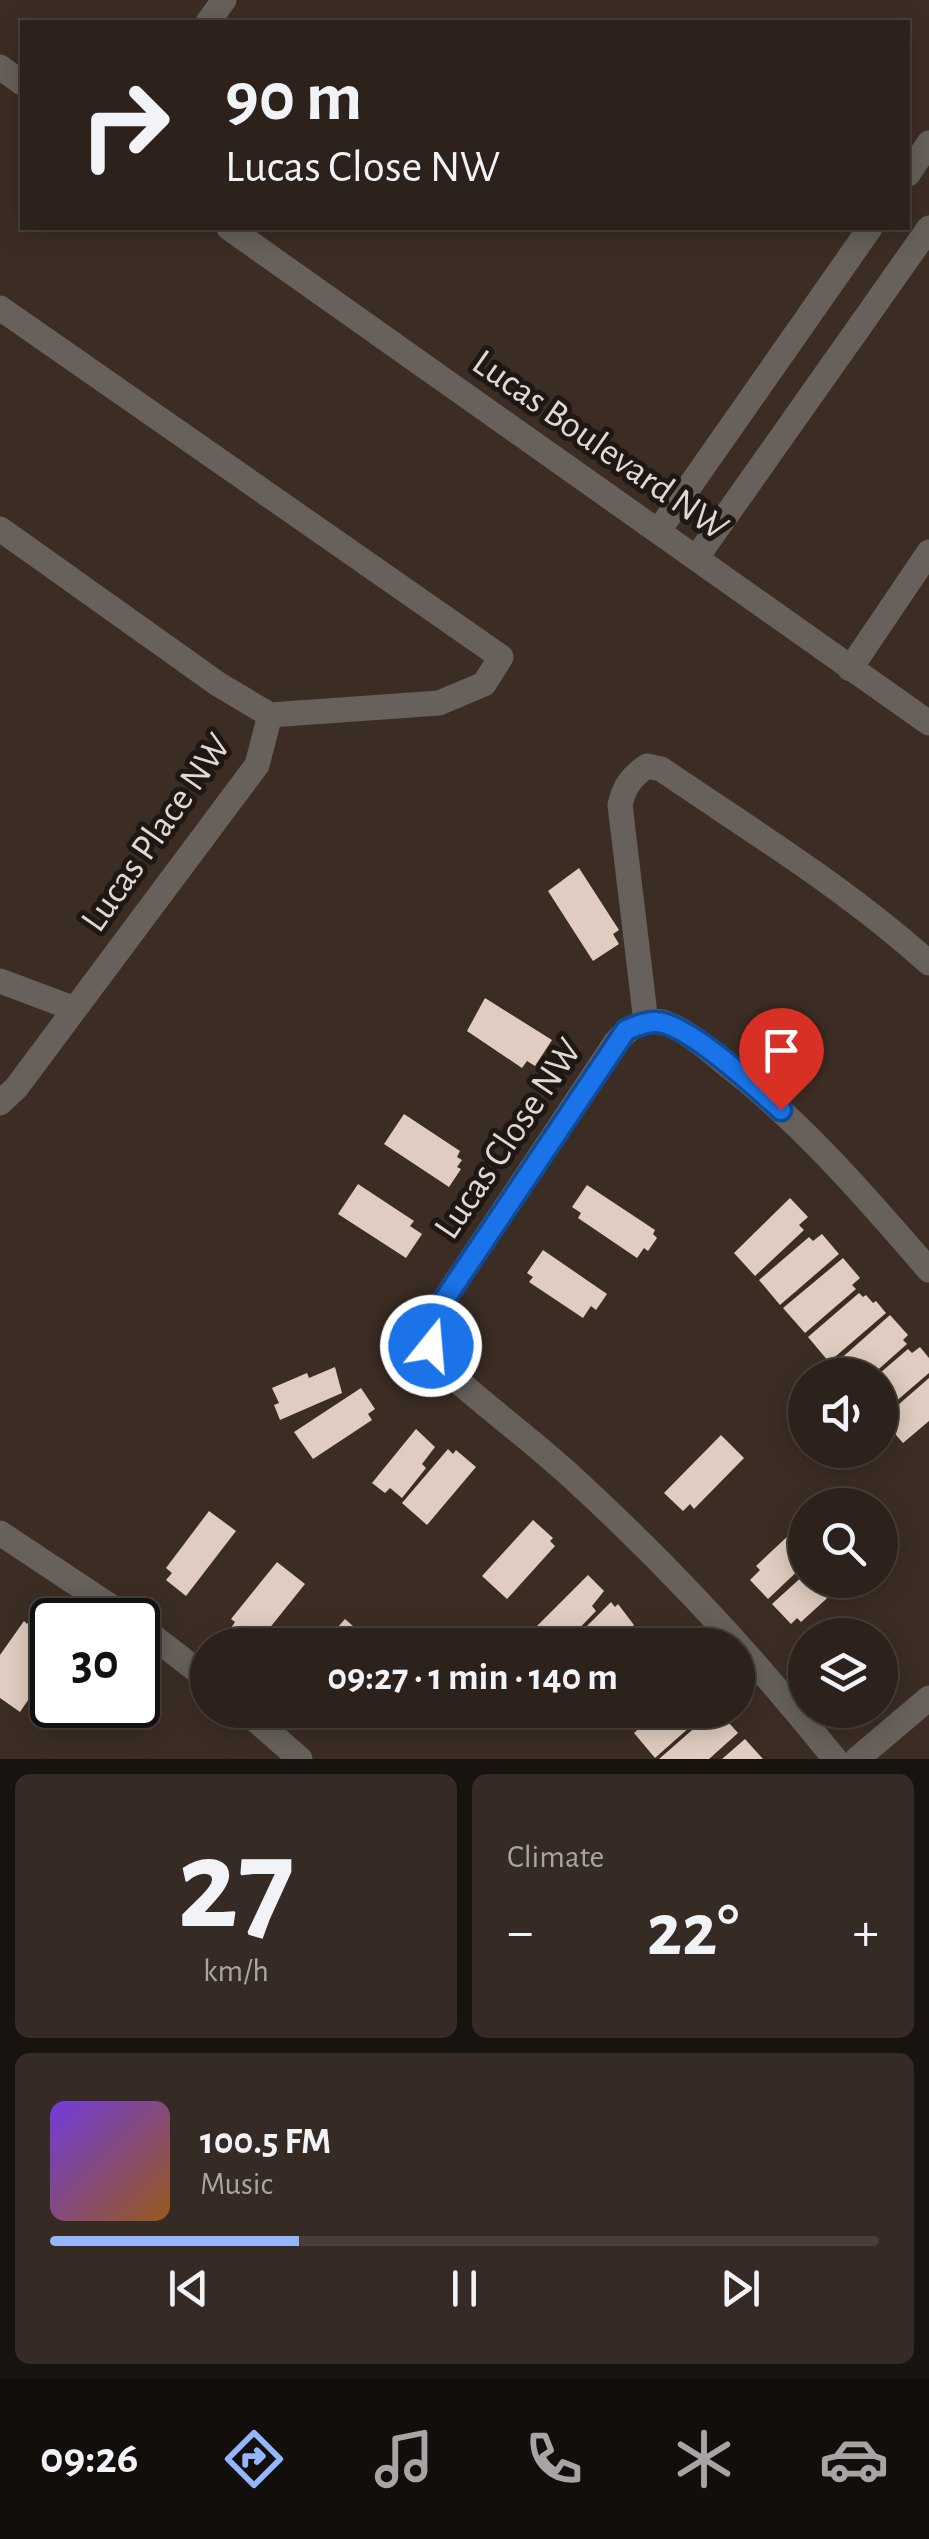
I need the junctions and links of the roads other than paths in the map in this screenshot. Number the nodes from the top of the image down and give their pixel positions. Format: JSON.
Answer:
{"nodes":[{"id":1,"x":929,"y":144,"type":"edge"},
{"id":2,"x":910,"y":171,"type":"edge"},
{"id":3,"x":929,"y":228,"type":"edge"},
{"id":4,"x":232,"y":230,"type":"edge"},
{"id":5,"x":869,"y":230,"type":"edge"},
{"id":6,"x":0,"y":308,"type":"edge"},
{"id":7,"x":0,"y":529,"type":"edge"},
{"id":8,"x":659,"y":530,"type":"junction"},
{"id":9,"x":929,"y":552,"type":"edge"},
{"id":10,"x":697,"y":558,"type":"junction"},
{"id":11,"x":850,"y":668,"type":"junction"},
{"id":12,"x":270,"y":716,"type":"junction"},
{"id":13,"x":929,"y":723,"type":"edge"},
{"id":14,"x":929,"y":963,"type":"edge"},
{"id":15,"x":0,"y":981,"type":"edge"},
{"id":16,"x":76,"y":1009,"type":"junction"},
{"id":17,"x":646,"y":1022,"type":"junction"},
{"id":18,"x":0,"y":1103,"type":"edge"},
{"id":19,"x":929,"y":1270,"type":"edge"},
{"id":20,"x":0,"y":1533,"type":"edge"},
{"id":21,"x":98,"y":1598,"type":"edge"},
{"id":22,"x":160,"y":1642,"type":"edge"},
{"id":23,"x":190,"y":1665,"type":"edge"},
{"id":24,"x":929,"y":1698,"type":"edge"},
{"id":25,"x":265,"y":1728,"type":"edge"},
{"id":26,"x":300,"y":1759,"type":"edge"},
{"id":27,"x":835,"y":1759,"type":"edge"},
{"id":28,"x":858,"y":1759,"type":"edge"}],
"edges":[{"from":1,"to":2,"type":"street"},
{"from":3,"to":10,"type":"street"},
{"from":4,"to":8,"type":"street","name":"Lucas Boulevard NW"},
{"from":5,"to":8,"type":"street"},
{"from":6,"to":12,"type":"street"},
{"from":7,"to":12,"type":"street","name":"Lucas Place NW"},
{"from":8,"to":10,"type":"street","name":"Lucas Boulevard NW"},
{"from":9,"to":11,"type":"street"},
{"from":10,"to":11,"type":"street","name":"Lucas Boulevard NW"},
{"from":11,"to":13,"type":"street","name":"Lucas Boulevard NW"},
{"from":12,"to":16,"type":"street","name":"Lucas Place NW"},
{"from":14,"to":17,"type":"street"},
{"from":15,"to":16,"type":"street"},
{"from":16,"to":18,"type":"street","name":"Lucas Place NW"},
{"from":17,"to":19,"type":"street"},
{"from":17,"to":27,"type":"street","name":"Lucas Close NW"},
{"from":20,"to":21,"type":"street"},
{"from":22,"to":23,"type":"street"},
{"from":24,"to":28,"type":"street"},
{"from":25,"to":26,"type":"street"}]}
